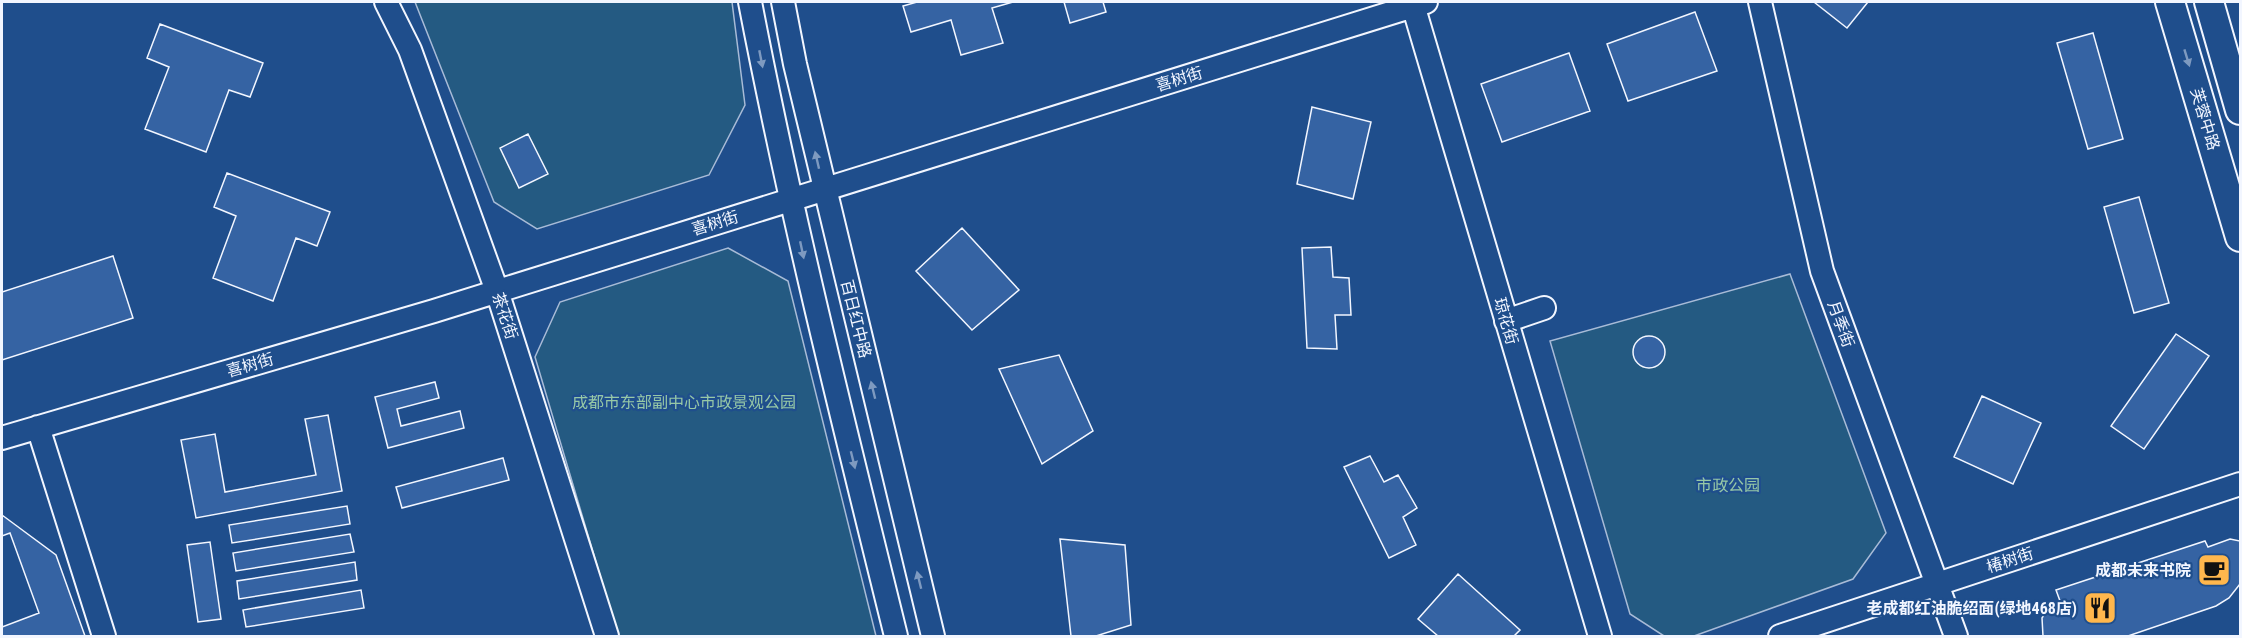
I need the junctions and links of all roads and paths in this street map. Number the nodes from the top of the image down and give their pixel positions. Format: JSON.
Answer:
{"nodes":[{"id":1,"x":386,"y":2,"type":"edge"},
{"id":2,"x":750,"y":2,"type":"edge"},
{"id":3,"x":783,"y":2,"type":"edge"},
{"id":4,"x":1761,"y":2,"type":"edge"},
{"id":5,"x":2170,"y":2,"type":"edge"},
{"id":6,"x":2209,"y":2,"type":"edge"},
{"id":7,"x":1419,"y":3,"type":"edge"},
{"id":8,"x":2241,"y":110,"type":"edge"},
{"id":9,"x":824,"y":189,"type":"junction"},
{"id":10,"x":791,"y":200,"type":"junction"},
{"id":11,"x":2241,"y":237,"type":"edge"},
{"id":12,"x":497,"y":291,"type":"junction"},
{"id":13,"x":1544,"y":308,"type":"dead end"},
{"id":14,"x":1506,"y":321,"type":"junction"},
{"id":15,"x":38,"y":427,"type":"junction"},
{"id":16,"x":2,"y":438,"type":"edge"},
{"id":17,"x":2241,"y":484,"type":"edge"},
{"id":18,"x":1936,"y":585,"type":"junction"},
{"id":19,"x":104,"y":636,"type":"edge"},
{"id":20,"x":607,"y":636,"type":"edge"},
{"id":21,"x":896,"y":636,"type":"edge"},
{"id":22,"x":933,"y":636,"type":"edge"},
{"id":23,"x":1600,"y":636,"type":"edge"},
{"id":24,"x":1780,"y":636,"type":"edge"},
{"id":25,"x":1956,"y":636,"type":"edge"}],
"edges":[{"from":1,"to":12,"type":"street","name":"茶花街"},
{"from":2,"to":10,"type":"street","one_way":true},
{"from":9,"to":3,"type":"street","name":"百日红中路","one_way":true},
{"from":4,"to":18,"type":"street","name":"月季街"},
{"from":5,"to":11,"type":"main road","name":"芙蓉中路","one_way":true},
{"from":6,"to":8,"type":"main road"},
{"from":7,"to":9,"type":"street","name":"喜树街"},
{"from":7,"to":14,"type":"street","name":"琼花街"},
{"from":9,"to":10,"type":"street","name":"喜树街"},
{"from":22,"to":9,"type":"street","name":"百日红中路","one_way":true},
{"from":10,"to":12,"type":"street","name":"喜树街"},
{"from":10,"to":21,"type":"street","one_way":true},
{"from":12,"to":15,"type":"street","name":"喜树街"},
{"from":12,"to":20,"type":"street","name":"茶花街"},
{"from":13,"to":14,"type":"street"},
{"from":14,"to":23,"type":"street","name":"琼花街"},
{"from":15,"to":16,"type":"street","name":"喜树街"},
{"from":15,"to":19,"type":"street"},
{"from":17,"to":18,"type":"street","name":"椿树街"},
{"from":18,"to":24,"type":"street","name":"椿树街"},
{"from":18,"to":25,"type":"street","name":"月季街"}]}
